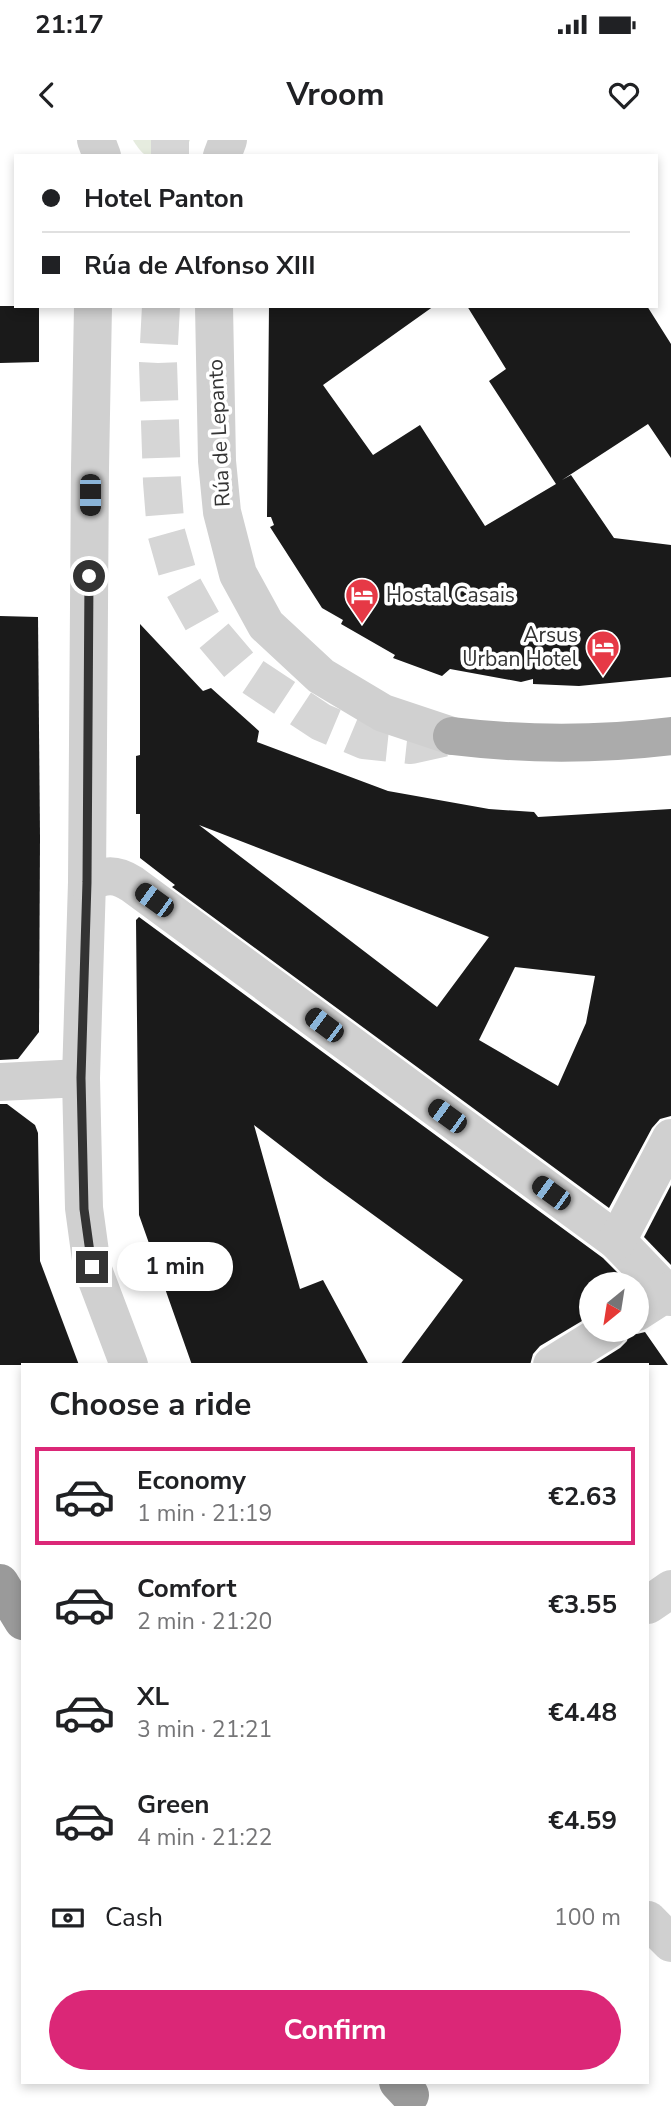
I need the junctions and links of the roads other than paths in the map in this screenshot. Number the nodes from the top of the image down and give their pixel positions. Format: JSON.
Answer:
{"nodes":[{"id":1,"x":93,"y":308,"type":"edge"},
{"id":2,"x":214,"y":308,"type":"edge"},
{"id":3,"x":452,"y":736,"type":"joint"},
{"id":4,"x":671,"y":737,"type":"edge"},
{"id":5,"x":87,"y":882,"type":"junction"},
{"id":6,"x":81,"y":1078,"type":"junction"},
{"id":7,"x":0,"y":1082,"type":"edge"},
{"id":8,"x":671,"y":1138,"type":"edge"},
{"id":9,"x":617,"y":1241,"type":"junction"},
{"id":10,"x":662,"y":1298,"type":"edge"},
{"id":11,"x":589,"y":1342,"type":"edge"},
{"id":12,"x":128,"y":1363,"type":"edge"},
{"id":13,"x":555,"y":1363,"type":"edge"},
{"id":14,"x":0,"y":1583,"type":"edge"},
{"id":15,"x":671,"y":1589,"type":"edge"},
{"id":16,"x":649,"y":1604,"type":"edge"},
{"id":17,"x":21,"y":1618,"type":"edge"},
{"id":18,"x":649,"y":1921,"type":"edge"},
{"id":19,"x":671,"y":1944,"type":"edge"}],
"edges":[{"from":1,"to":5,"type":"street"},
{"from":2,"to":3,"type":"street","name":"Rúa de Lepanto"},
{"from":3,"to":4,"type":"main road"},
{"from":5,"to":6,"type":"street"},
{"from":5,"to":9,"type":"street"},
{"from":6,"to":7,"type":"street"},
{"from":6,"to":12,"type":"street"},
{"from":8,"to":9,"type":"street"},
{"from":9,"to":10,"type":"street"},
{"from":11,"to":13,"type":"street"},
{"from":14,"to":17,"type":"highway"},
{"from":15,"to":16,"type":"street"},
{"from":18,"to":19,"type":"street"}]}
